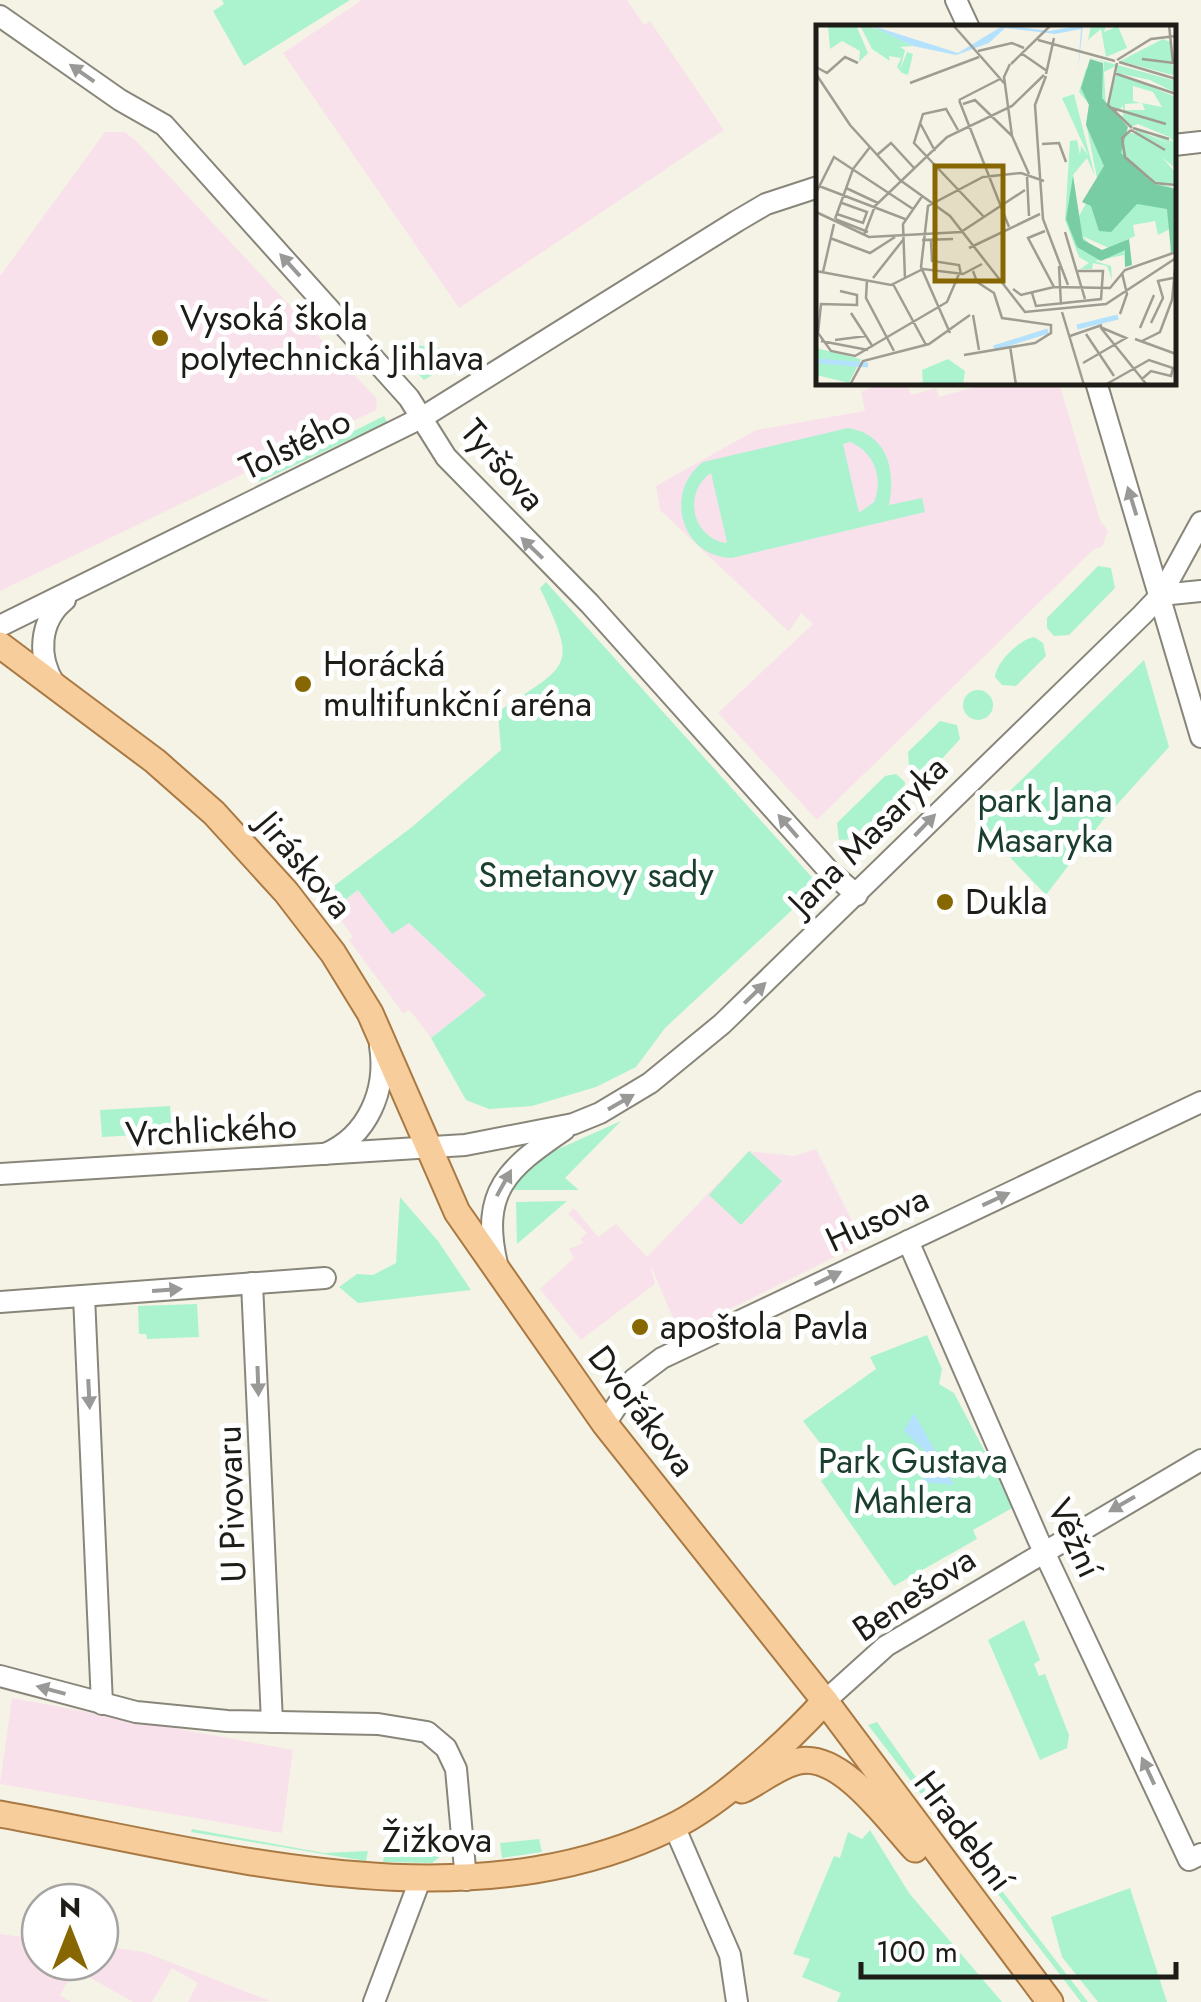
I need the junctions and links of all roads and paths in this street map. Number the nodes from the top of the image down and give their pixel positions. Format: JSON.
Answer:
{"nodes":[{"id":1,"x":956,"y":0,"type":"edge"},
{"id":2,"x":0,"y":16,"type":"edge"},
{"id":3,"x":968,"y":25,"type":"edge"},
{"id":4,"x":1201,"y":142,"type":"edge"},
{"id":5,"x":1176,"y":146,"type":"edge"},
{"id":6,"x":816,"y":188,"type":"edge"},
{"id":7,"x":1097,"y":385,"type":"edge"},
{"id":8,"x":424,"y":418,"type":"junction"},
{"id":9,"x":1201,"y":522,"type":"edge"},
{"id":10,"x":82,"y":586,"type":"junction"},
{"id":11,"x":1201,"y":591,"type":"edge"},
{"id":12,"x":1161,"y":594,"type":"junction"},
{"id":13,"x":0,"y":626,"type":"edge"},
{"id":14,"x":0,"y":646,"type":"edge"},
{"id":15,"x":56,"y":687,"type":"junction"},
{"id":16,"x":1201,"y":737,"type":"edge"},
{"id":17,"x":857,"y":895,"type":"junction"},
{"id":18,"x":377,"y":1029,"type":"junction"},
{"id":19,"x":1201,"y":1102,"type":"edge"},
{"id":20,"x":573,"y":1124,"type":"junction"},
{"id":21,"x":426,"y":1148,"type":"junction"},
{"id":22,"x":319,"y":1156,"type":"junction"},
{"id":23,"x":0,"y":1174,"type":"edge"},
{"id":24,"x":908,"y":1241,"type":"junction"},
{"id":25,"x":498,"y":1271,"type":"junction"},
{"id":26,"x":325,"y":1278,"type":"dead end"},
{"id":27,"x":252,"y":1284,"type":"junction"},
{"id":28,"x":84,"y":1296,"type":"junction"},
{"id":29,"x":0,"y":1302,"type":"edge"},
{"id":30,"x":605,"y":1424,"type":"junction"},
{"id":31,"x":1201,"y":1460,"type":"edge"},
{"id":32,"x":1044,"y":1549,"type":"junction"},
{"id":33,"x":0,"y":1676,"type":"edge"},
{"id":34,"x":824,"y":1701,"type":"junction"},
{"id":35,"x":102,"y":1704,"type":"junction"},
{"id":36,"x":272,"y":1722,"type":"junction"},
{"id":37,"x":705,"y":1805,"type":"junction"},
{"id":38,"x":0,"y":1814,"type":"edge"},
{"id":39,"x":674,"y":1826,"type":"junction"},
{"id":40,"x":1195,"y":1857,"type":"edge"},
{"id":41,"x":420,"y":1880,"type":"junction"},
{"id":42,"x":466,"y":1880,"type":"junction"},
{"id":43,"x":998,"y":1935,"type":"junction"},
{"id":44,"x":374,"y":2002,"type":"edge"},
{"id":45,"x":737,"y":2002,"type":"edge"},
{"id":46,"x":1050,"y":2002,"type":"edge"}],
"edges":[{"from":1,"to":3,"type":"street"},
{"from":8,"to":2,"type":"street","name":"Tyršova","one_way":true},
{"from":4,"to":5,"type":"street"},
{"from":6,"to":8,"type":"street","name":"Tolstého"},
{"from":12,"to":7,"type":"street","one_way":true},
{"from":8,"to":10,"type":"street","name":"Tolstého"},
{"from":17,"to":8,"type":"street","name":"Tyršova","one_way":true},
{"from":9,"to":12,"type":"street","name":"Jana Masaryka"},
{"from":10,"to":13,"type":"street","name":"Tolstého"},
{"from":10,"to":15,"type":"street"},
{"from":11,"to":12,"type":"street"},
{"from":12,"to":16,"type":"street"},
{"from":17,"to":12,"type":"street","name":"Jana Masaryka","one_way":true},
{"from":14,"to":15,"type":"main road","name":"Jiráskova"},
{"from":15,"to":18,"type":"main road","name":"Jiráskova"},
{"from":20,"to":17,"type":"street","name":"Jana Masaryka","one_way":true},
{"from":18,"to":21,"type":"main road","name":"Jiráskova"},
{"from":18,"to":22,"type":"street"},
{"from":24,"to":19,"type":"street","name":"Husova","one_way":true},
{"from":20,"to":21,"type":"street","name":"Jana Masaryka"},
{"from":25,"to":20,"type":"street","name":"Jana Masaryka","one_way":true},
{"from":21,"to":22,"type":"street","name":"Vrchlického"},
{"from":21,"to":25,"type":"main road","name":"Dvořákova"},
{"from":22,"to":23,"type":"street","name":"Vrchlického"},
{"from":30,"to":24,"type":"street","name":"Husova","one_way":true},
{"from":24,"to":32,"type":"street","name":"Věžní"},
{"from":25,"to":30,"type":"main road","name":"Dvořákova"},
{"from":26,"to":27,"type":"street"},
{"from":28,"to":27,"type":"street","one_way":true},
{"from":27,"to":36,"type":"street","name":"U Pivovaru","one_way":true},
{"from":28,"to":29,"type":"street"},
{"from":28,"to":35,"type":"street","one_way":true},
{"from":30,"to":34,"type":"main road","name":"Dvořákova"},
{"from":31,"to":32,"type":"street","name":"Benešova","one_way":true},
{"from":32,"to":34,"type":"street","name":"Benešova"},
{"from":40,"to":32,"type":"street","name":"Věžní","one_way":true},
{"from":35,"to":33,"type":"street","one_way":true},
{"from":34,"to":37,"type":"main road","name":"Žižkova"},
{"from":34,"to":43,"type":"main road","name":"Hradební"},
{"from":35,"to":36,"type":"street"},
{"from":36,"to":42,"type":"street"},
{"from":37,"to":39,"type":"main road","name":"Žižkova"},
{"from":37,"to":43,"type":"main road"},
{"from":38,"to":41,"type":"main road","name":"Žižkova"},
{"from":39,"to":42,"type":"main road","name":"Žižkova"},
{"from":39,"to":45,"type":"street"},
{"from":41,"to":42,"type":"main road","name":"Žižkova"},
{"from":41,"to":44,"type":"street"},
{"from":43,"to":46,"type":"main road","name":"Hradební"}]}
